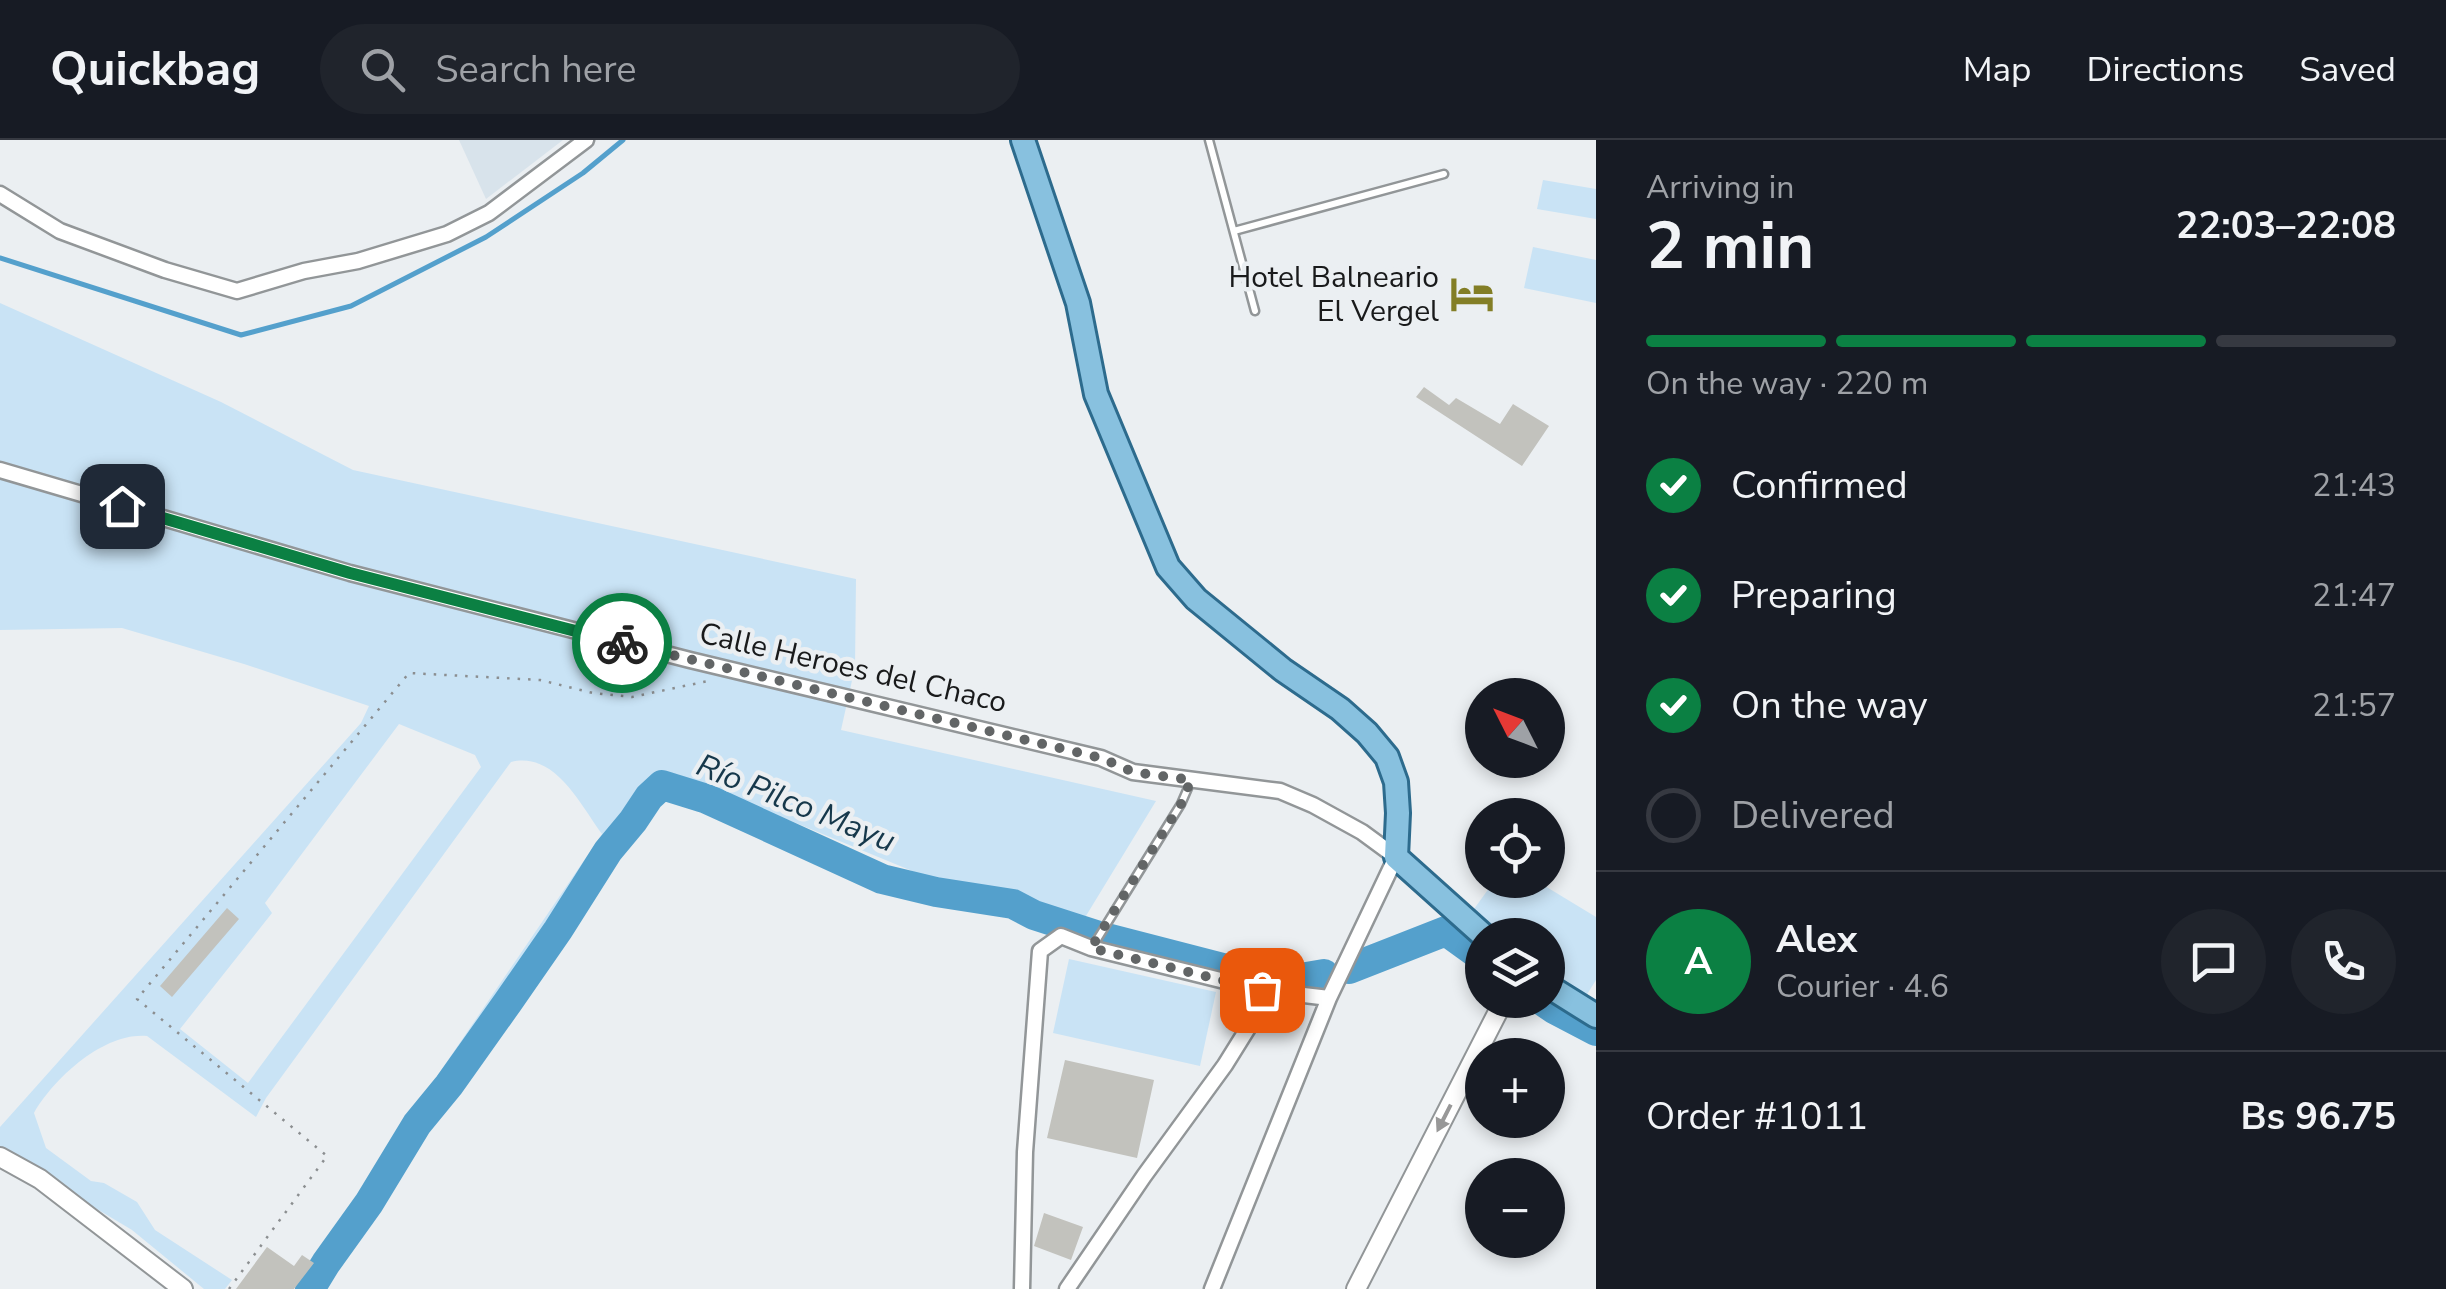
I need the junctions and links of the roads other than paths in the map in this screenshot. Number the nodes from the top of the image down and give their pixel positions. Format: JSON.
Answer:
{"nodes":[{"id":1,"x":586,"y":140,"type":"edge"},
{"id":2,"x":1023,"y":140,"type":"edge"},
{"id":3,"x":1210,"y":140,"type":"edge"},
{"id":4,"x":1444,"y":174,"type":"dead end"},
{"id":5,"x":0,"y":194,"type":"edge"},
{"id":6,"x":1234,"y":231,"type":"junction"},
{"id":7,"x":1256,"y":312,"type":"dead end"},
{"id":8,"x":0,"y":470,"type":"edge"},
{"id":9,"x":1191,"y":780,"type":"junction"},
{"id":10,"x":1396,"y":856,"type":"junction"},
{"id":11,"x":1465,"y":918,"type":"edge"},
{"id":12,"x":1091,"y":948,"type":"junction"},
{"id":13,"x":1262,"y":990,"type":"junction"},
{"id":14,"x":1565,"y":997,"type":"edge"},
{"id":15,"x":1329,"y":998,"type":"junction"},
{"id":16,"x":1596,"y":1016,"type":"edge"},
{"id":17,"x":1495,"y":1018,"type":"edge"},
{"id":18,"x":0,"y":1156,"type":"edge"},
{"id":19,"x":183,"y":1289,"type":"edge"},
{"id":20,"x":1022,"y":1289,"type":"edge"},
{"id":21,"x":1067,"y":1289,"type":"edge"},
{"id":22,"x":1212,"y":1289,"type":"edge"},
{"id":23,"x":1356,"y":1289,"type":"edge"}],
"edges":[{"from":1,"to":5,"type":"street"},
{"from":2,"to":10,"type":"main road"},
{"from":3,"to":6,"type":"lane"},
{"from":4,"to":6,"type":"lane"},
{"from":6,"to":7,"type":"lane"},
{"from":8,"to":9,"type":"street","name":"Calle Heroes del Chaco"},
{"from":9,"to":10,"type":"street","name":"Calle Heroes del Chaco"},
{"from":9,"to":12,"type":"lane"},
{"from":10,"to":11,"type":"main road","name":"Calle Heroes del Chaco"},
{"from":10,"to":15,"type":"street"},
{"from":12,"to":13,"type":"street"},
{"from":12,"to":20,"type":"street"},
{"from":13,"to":15,"type":"street"},
{"from":13,"to":21,"type":"street"},
{"from":14,"to":16,"type":"main road"},
{"from":15,"to":22,"type":"street"},
{"from":17,"to":23,"type":"street","one_way":true},
{"from":18,"to":19,"type":"street"}]}
